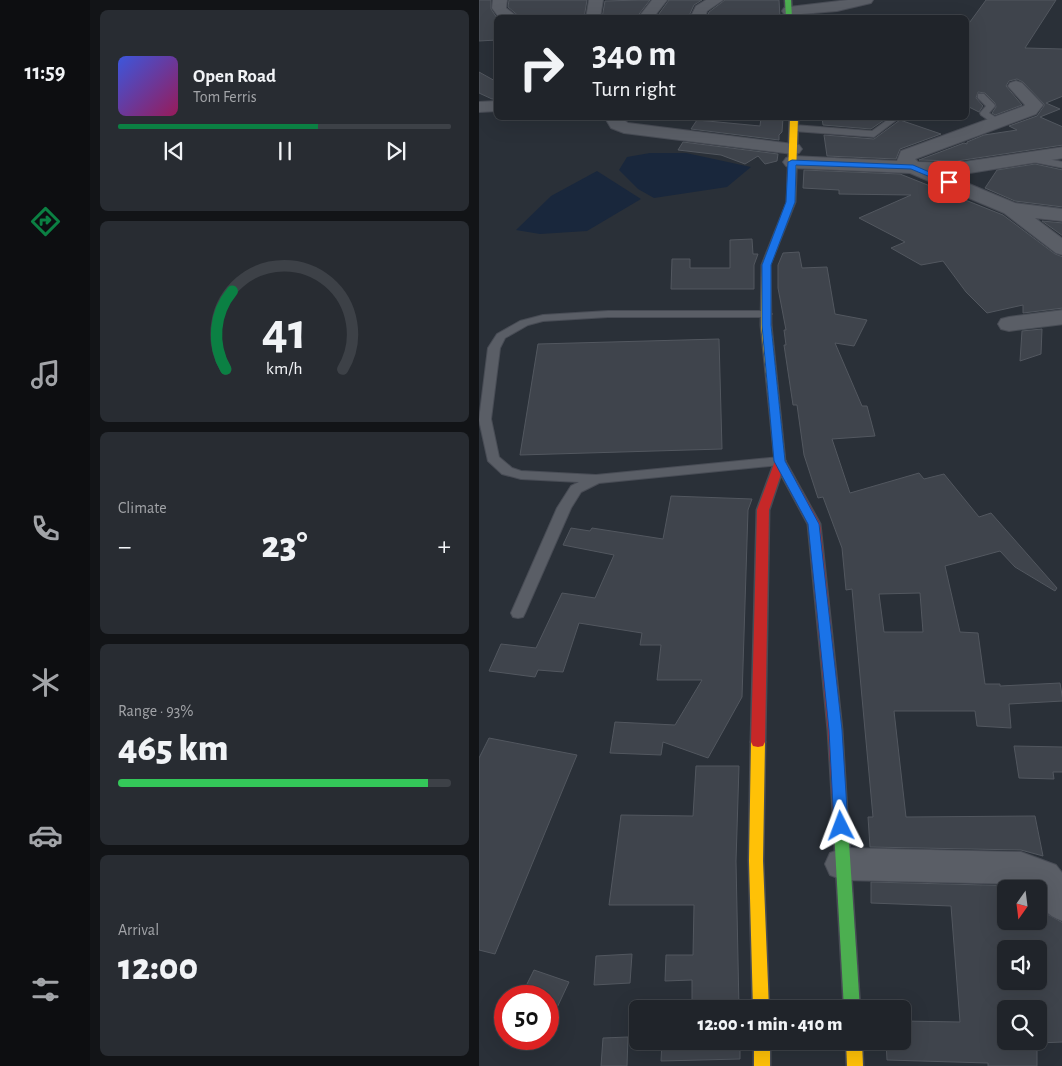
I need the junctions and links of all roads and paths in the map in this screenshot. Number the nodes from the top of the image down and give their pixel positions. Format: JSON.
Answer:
{"nodes":[{"id":1,"x":500,"y":0,"type":"edge"},
{"id":2,"x":596,"y":0,"type":"edge"},
{"id":3,"x":660,"y":0,"type":"edge"},
{"id":4,"x":716,"y":0,"type":"edge"},
{"id":5,"x":866,"y":0,"type":"edge"},
{"id":6,"x":789,"y":10,"type":"edge"},
{"id":7,"x":507,"y":15,"type":"edge"},
{"id":8,"x":594,"y":15,"type":"edge"},
{"id":9,"x":648,"y":15,"type":"edge"},
{"id":10,"x":698,"y":15,"type":"edge"},
{"id":11,"x":1016,"y":86,"type":"dead end"},
{"id":12,"x":981,"y":96,"type":"dead end"},
{"id":13,"x":494,"y":106,"type":"edge"},
{"id":14,"x":479,"y":107,"type":"edge"},
{"id":15,"x":614,"y":120,"type":"edge"},
{"id":16,"x":892,"y":120,"type":"edge"},
{"id":17,"x":997,"y":122,"type":"junction"},
{"id":18,"x":794,"y":123,"type":"edge"},
{"id":19,"x":1062,"y":152,"type":"edge"},
{"id":20,"x":793,"y":156,"type":"junction"},
{"id":21,"x":1026,"y":158,"type":"junction"},
{"id":22,"x":1062,"y":165,"type":"edge"},
{"id":23,"x":913,"y":167,"type":"junction"},
{"id":24,"x":1011,"y":209,"type":"junction"},
{"id":25,"x":1062,"y":215,"type":"edge"},
{"id":26,"x":1062,"y":248,"type":"edge"},
{"id":27,"x":766,"y":314,"type":"junction"},
{"id":28,"x":1062,"y":317,"type":"edge"},
{"id":29,"x":1009,"y":324,"type":"dead end"},
{"id":30,"x":779,"y":461,"type":"junction"},
{"id":31,"x":596,"y":479,"type":"junction"},
{"id":32,"x":518,"y":613,"type":"dead end"},
{"id":33,"x":843,"y":864,"type":"junction"},
{"id":34,"x":1062,"y":905,"type":"edge"},
{"id":35,"x":761,"y":1000,"type":"edge"},
{"id":36,"x":851,"y":1000,"type":"edge"},
{"id":37,"x":762,"y":1050,"type":"edge"},
{"id":38,"x":854,"y":1050,"type":"edge"},
{"id":39,"x":763,"y":1066,"type":"edge"},
{"id":40,"x":855,"y":1066,"type":"edge"}],
"edges":[{"from":1,"to":7,"type":"street"},
{"from":2,"to":8,"type":"street"},
{"from":3,"to":9,"type":"street"},
{"from":4,"to":10,"type":"street"},
{"from":5,"to":6,"type":"street"},
{"from":11,"to":17,"type":"street"},
{"from":12,"to":17,"type":"lane"},
{"from":13,"to":14,"type":"street"},
{"from":15,"to":20,"type":"street"},
{"from":16,"to":18,"type":"lane"},
{"from":17,"to":23,"type":"street"},
{"from":18,"to":20,"type":"main road"},
{"from":19,"to":21,"type":"street"},
{"from":20,"to":23,"type":"street"},
{"from":20,"to":27,"type":"main road"},
{"from":21,"to":22,"type":"lane"},
{"from":21,"to":23,"type":"street"},
{"from":23,"to":24,"type":"street"},
{"from":24,"to":25,"type":"street"},
{"from":24,"to":26,"type":"street"},
{"from":27,"to":30,"type":"main road"},
{"from":27,"to":31,"type":"lane"},
{"from":28,"to":29,"type":"street"},
{"from":30,"to":31,"type":"lane"},
{"from":30,"to":33,"type":"main road"},
{"from":30,"to":35,"type":"main road"},
{"from":31,"to":32,"type":"lane"},
{"from":33,"to":34,"type":"street"},
{"from":33,"to":36,"type":"main road"},
{"from":37,"to":39,"type":"main road"},
{"from":38,"to":40,"type":"main road"}]}
